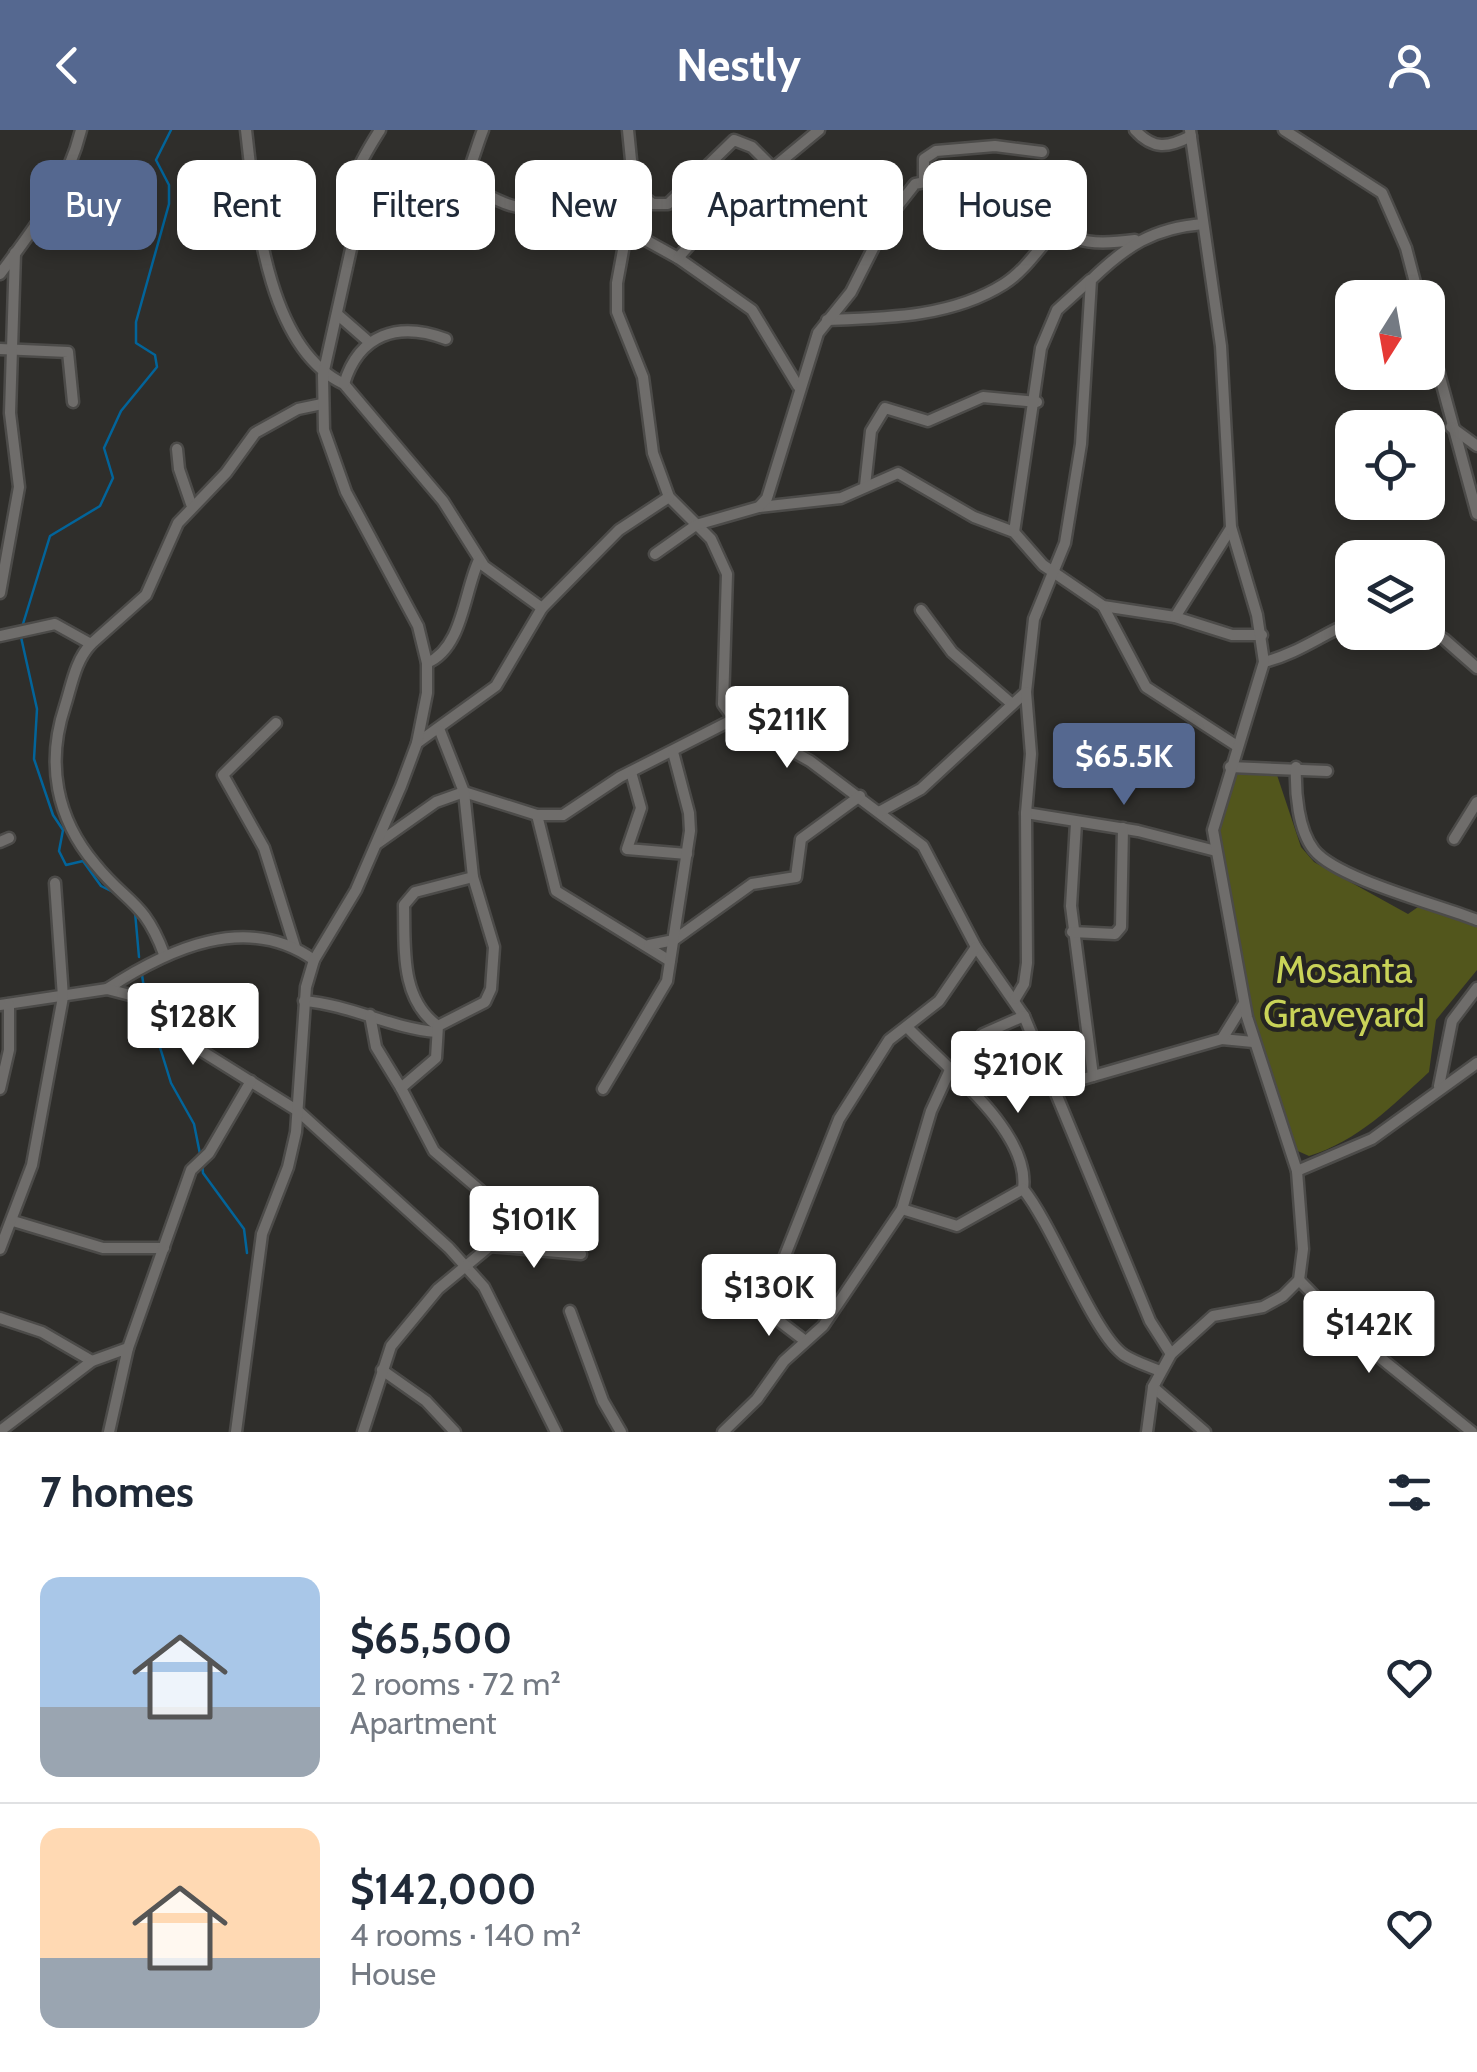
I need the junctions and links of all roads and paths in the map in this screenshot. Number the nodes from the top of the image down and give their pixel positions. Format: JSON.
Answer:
{"nodes":[{"id":1,"x":80,"y":130,"type":"edge"},
{"id":2,"x":246,"y":130,"type":"edge"},
{"id":3,"x":380,"y":130,"type":"edge"},
{"id":4,"x":483,"y":130,"type":"edge"},
{"id":5,"x":628,"y":130,"type":"edge"},
{"id":6,"x":819,"y":130,"type":"edge"},
{"id":7,"x":1135,"y":130,"type":"edge"},
{"id":8,"x":1284,"y":130,"type":"edge"},
{"id":9,"x":1190,"y":133,"type":"edge"},
{"id":10,"x":1042,"y":152,"type":"dead end"},
{"id":11,"x":363,"y":160,"type":"edge"},
{"id":12,"x":471,"y":160,"type":"edge"},
{"id":13,"x":631,"y":160,"type":"edge"},
{"id":14,"x":713,"y":160,"type":"edge"},
{"id":15,"x":765,"y":160,"type":"edge"},
{"id":16,"x":783,"y":160,"type":"edge"},
{"id":17,"x":924,"y":160,"type":"edge"},
{"id":18,"x":923,"y":181,"type":"edge"},
{"id":19,"x":1203,"y":224,"type":"junction"},
{"id":20,"x":1136,"y":240,"type":"junction"},
{"id":21,"x":652,"y":242,"type":"edge"},
{"id":22,"x":1087,"y":244,"type":"edge"},
{"id":23,"x":348,"y":250,"type":"edge"},
{"id":24,"x":624,"y":250,"type":"edge"},
{"id":25,"x":685,"y":250,"type":"edge"},
{"id":26,"x":1036,"y":250,"type":"edge"},
{"id":27,"x":16,"y":253,"type":"junction"},
{"id":28,"x":678,"y":258,"type":"junction"},
{"id":29,"x":0,"y":274,"type":"edge"},
{"id":30,"x":1091,"y":280,"type":"junction"},
{"id":31,"x":1414,"y":280,"type":"edge"},
{"id":32,"x":336,"y":314,"type":"junction"},
{"id":33,"x":828,"y":320,"type":"junction"},
{"id":34,"x":446,"y":339,"type":"dead end"},
{"id":35,"x":369,"y":342,"type":"junction"},
{"id":36,"x":0,"y":349,"type":"edge"},
{"id":37,"x":13,"y":349,"type":"junction"},
{"id":38,"x":323,"y":375,"type":"junction"},
{"id":39,"x":344,"y":384,"type":"junction"},
{"id":40,"x":798,"y":386,"type":"junction"},
{"id":41,"x":1441,"y":390,"type":"edge"},
{"id":42,"x":73,"y":402,"type":"dead end"},
{"id":43,"x":1037,"y":402,"type":"junction"},
{"id":44,"x":322,"y":404,"type":"junction"},
{"id":45,"x":1450,"y":426,"type":"junction"},
{"id":46,"x":1477,"y":446,"type":"edge"},
{"id":47,"x":177,"y":449,"type":"dead end"},
{"id":48,"x":865,"y":486,"type":"junction"},
{"id":49,"x":669,"y":496,"type":"junction"},
{"id":50,"x":191,"y":504,"type":"junction"},
{"id":51,"x":758,"y":506,"type":"junction"},
{"id":52,"x":1477,"y":514,"type":"edge"},
{"id":53,"x":696,"y":525,"type":"junction"},
{"id":54,"x":1232,"y":527,"type":"junction"},
{"id":55,"x":1014,"y":532,"type":"junction"},
{"id":56,"x":654,"y":554,"type":"dead end"},
{"id":57,"x":479,"y":560,"type":"junction"},
{"id":58,"x":1055,"y":573,"type":"junction"},
{"id":59,"x":0,"y":594,"type":"edge"},
{"id":60,"x":1103,"y":606,"type":"junction"},
{"id":61,"x":542,"y":608,"type":"junction"},
{"id":62,"x":921,"y":610,"type":"dead end"},
{"id":63,"x":1176,"y":618,"type":"junction"},
{"id":64,"x":1335,"y":629,"type":"edge"},
{"id":65,"x":1262,"y":635,"type":"junction"},
{"id":66,"x":0,"y":636,"type":"edge"},
{"id":67,"x":1445,"y":639,"type":"edge"},
{"id":68,"x":91,"y":644,"type":"junction"},
{"id":69,"x":1264,"y":662,"type":"junction"},
{"id":70,"x":428,"y":663,"type":"junction"},
{"id":71,"x":1477,"y":668,"type":"edge"},
{"id":72,"x":1026,"y":692,"type":"junction"},
{"id":73,"x":1012,"y":704,"type":"junction"},
{"id":74,"x":734,"y":719,"type":"junction"},
{"id":75,"x":276,"y":723,"type":"dead end"},
{"id":76,"x":440,"y":731,"type":"junction"},
{"id":77,"x":418,"y":743,"type":"junction"},
{"id":78,"x":1237,"y":746,"type":"junction"},
{"id":79,"x":673,"y":752,"type":"junction"},
{"id":80,"x":1230,"y":767,"type":"junction"},
{"id":81,"x":1296,"y":768,"type":"junction"},
{"id":82,"x":1327,"y":771,"type":"dead end"},
{"id":83,"x":632,"y":772,"type":"junction"},
{"id":84,"x":464,"y":792,"type":"junction"},
{"id":85,"x":860,"y":796,"type":"junction"},
{"id":86,"x":1477,"y":802,"type":"edge"},
{"id":87,"x":881,"y":811,"type":"junction"},
{"id":88,"x":1026,"y":813,"type":"junction"},
{"id":89,"x":537,"y":815,"type":"junction"},
{"id":90,"x":1076,"y":823,"type":"junction"},
{"id":91,"x":1123,"y":828,"type":"junction"},
{"id":92,"x":1454,"y":839,"type":"dead end"},
{"id":93,"x":377,"y":843,"type":"junction"},
{"id":94,"x":1216,"y":851,"type":"junction"},
{"id":95,"x":688,"y":854,"type":"junction"},
{"id":96,"x":473,"y":877,"type":"junction"},
{"id":97,"x":55,"y":883,"type":"dead end"},
{"id":98,"x":1477,"y":920,"type":"edge"},
{"id":99,"x":1072,"y":932,"type":"junction"},
{"id":100,"x":674,"y":940,"type":"junction"},
{"id":101,"x":649,"y":945,"type":"junction"},
{"id":102,"x":295,"y":946,"type":"junction"},
{"id":103,"x":976,"y":946,"type":"junction"},
{"id":104,"x":164,"y":954,"type":"junction"},
{"id":105,"x":314,"y":960,"type":"junction"},
{"id":106,"x":670,"y":961,"type":"junction"},
{"id":107,"x":1477,"y":988,"type":"edge"},
{"id":108,"x":107,"y":989,"type":"junction"},
{"id":109,"x":63,"y":997,"type":"junction"},
{"id":110,"x":1015,"y":999,"type":"junction"},
{"id":111,"x":304,"y":1001,"type":"junction"},
{"id":112,"x":1244,"y":1001,"type":"junction"},
{"id":113,"x":5,"y":1004,"type":"edge"},
{"id":114,"x":370,"y":1015,"type":"junction"},
{"id":115,"x":1024,"y":1016,"type":"junction"},
{"id":116,"x":907,"y":1027,"type":"junction"},
{"id":117,"x":437,"y":1029,"type":"junction"},
{"id":118,"x":1222,"y":1039,"type":"junction"},
{"id":119,"x":1253,"y":1042,"type":"junction"},
{"id":120,"x":1477,"y":1063,"type":"edge"},
{"id":121,"x":949,"y":1072,"type":"junction"},
{"id":122,"x":1092,"y":1076,"type":"junction"},
{"id":123,"x":251,"y":1081,"type":"junction"},
{"id":124,"x":1439,"y":1087,"type":"junction"},
{"id":125,"x":401,"y":1088,"type":"junction"},
{"id":126,"x":1055,"y":1088,"type":"junction"},
{"id":127,"x":0,"y":1089,"type":"edge"},
{"id":128,"x":603,"y":1089,"type":"dead end"},
{"id":129,"x":298,"y":1111,"type":"junction"},
{"id":130,"x":1297,"y":1171,"type":"junction"},
{"id":131,"x":1023,"y":1189,"type":"junction"},
{"id":132,"x":902,"y":1209,"type":"junction"},
{"id":133,"x":13,"y":1221,"type":"junction"},
{"id":134,"x":490,"y":1246,"type":"junction"},
{"id":135,"x":0,"y":1247,"type":"edge"},
{"id":136,"x":164,"y":1248,"type":"junction"},
{"id":137,"x":581,"y":1254,"type":"dead end"},
{"id":138,"x":465,"y":1263,"type":"junction"},
{"id":139,"x":1299,"y":1280,"type":"junction"},
{"id":140,"x":570,"y":1311,"type":"dead end"},
{"id":141,"x":0,"y":1318,"type":"edge"},
{"id":142,"x":804,"y":1340,"type":"junction"},
{"id":143,"x":128,"y":1348,"type":"junction"},
{"id":144,"x":1171,"y":1354,"type":"junction"},
{"id":145,"x":92,"y":1361,"type":"junction"},
{"id":146,"x":382,"y":1370,"type":"junction"},
{"id":147,"x":1160,"y":1371,"type":"junction"},
{"id":148,"x":1154,"y":1387,"type":"junction"},
{"id":149,"x":0,"y":1431,"type":"edge"},
{"id":150,"x":110,"y":1432,"type":"edge"},
{"id":151,"x":236,"y":1432,"type":"edge"},
{"id":152,"x":363,"y":1432,"type":"edge"},
{"id":153,"x":455,"y":1432,"type":"edge"},
{"id":154,"x":556,"y":1432,"type":"edge"},
{"id":155,"x":620,"y":1432,"type":"edge"},
{"id":156,"x":723,"y":1432,"type":"edge"},
{"id":157,"x":1147,"y":1432,"type":"edge"},
{"id":158,"x":1205,"y":1432,"type":"edge"},
{"id":159,"x":1472,"y":1432,"type":"edge"}],
"edges":[{"from":1,"to":27,"type":"street"},
{"from":2,"to":38,"type":"street"},
{"from":3,"to":11,"type":"street"},
{"from":4,"to":12,"type":"street"},
{"from":5,"to":13,"type":"street"},
{"from":6,"to":16,"type":"street"},
{"from":7,"to":9,"type":"street"},
{"from":8,"to":31,"type":"street"},
{"from":9,"to":19,"type":"street"},
{"from":10,"to":17,"type":"street"},
{"from":14,"to":15,"type":"street"},
{"from":18,"to":33,"type":"street"},
{"from":19,"to":20,"type":"street"},
{"from":19,"to":54,"type":"street"},
{"from":20,"to":22,"type":"street"},
{"from":20,"to":30,"type":"street"},
{"from":21,"to":28,"type":"street"},
{"from":23,"to":32,"type":"street"},
{"from":24,"to":49,"type":"street"},
{"from":25,"to":28,"type":"street"},
{"from":26,"to":33,"type":"street"},
{"from":27,"to":29,"type":"street"},
{"from":27,"to":37,"type":"street"},
{"from":28,"to":40,"type":"street"},
{"from":30,"to":43,"type":"street"},
{"from":30,"to":58,"type":"street"},
{"from":32,"to":35,"type":"street"},
{"from":32,"to":38,"type":"street"},
{"from":33,"to":40,"type":"street"},
{"from":34,"to":35,"type":"street"},
{"from":35,"to":39,"type":"street"},
{"from":36,"to":37,"type":"street"},
{"from":37,"to":42,"type":"street"},
{"from":37,"to":59,"type":"street"},
{"from":38,"to":39,"type":"street"},
{"from":38,"to":44,"type":"street"},
{"from":39,"to":57,"type":"street"},
{"from":40,"to":51,"type":"street"},
{"from":41,"to":45,"type":"street"},
{"from":43,"to":48,"type":"street"},
{"from":43,"to":55,"type":"street"},
{"from":44,"to":50,"type":"street"},
{"from":44,"to":70,"type":"street"},
{"from":45,"to":46,"type":"street"},
{"from":45,"to":52,"type":"street"},
{"from":47,"to":50,"type":"street"},
{"from":48,"to":51,"type":"street"},
{"from":48,"to":55,"type":"street"},
{"from":49,"to":53,"type":"street"},
{"from":49,"to":61,"type":"street"},
{"from":50,"to":68,"type":"street"},
{"from":51,"to":53,"type":"street"},
{"from":53,"to":56,"type":"street"},
{"from":53,"to":74,"type":"street"},
{"from":54,"to":63,"type":"street"},
{"from":54,"to":65,"type":"street"},
{"from":55,"to":58,"type":"street"},
{"from":57,"to":61,"type":"street"},
{"from":57,"to":70,"type":"street"},
{"from":58,"to":60,"type":"street"},
{"from":58,"to":72,"type":"street"},
{"from":60,"to":63,"type":"street"},
{"from":60,"to":78,"type":"street"},
{"from":61,"to":76,"type":"street"},
{"from":62,"to":73,"type":"street"},
{"from":63,"to":65,"type":"street"},
{"from":64,"to":69,"type":"street"},
{"from":65,"to":69,"type":"street"},
{"from":66,"to":68,"type":"street"},
{"from":67,"to":71,"type":"street"},
{"from":68,"to":104,"type":"street"},
{"from":69,"to":78,"type":"street"},
{"from":70,"to":77,"type":"street"},
{"from":72,"to":73,"type":"street"},
{"from":72,"to":88,"type":"street"},
{"from":73,"to":87,"type":"street"},
{"from":74,"to":79,"type":"street"},
{"from":74,"to":85,"type":"street"},
{"from":75,"to":102,"type":"street"},
{"from":76,"to":77,"type":"street"},
{"from":76,"to":84,"type":"street"},
{"from":77,"to":93,"type":"street"},
{"from":78,"to":80,"type":"street"},
{"from":79,"to":83,"type":"street"},
{"from":79,"to":95,"type":"street"},
{"from":80,"to":81,"type":"street"},
{"from":80,"to":94,"type":"street"},
{"from":81,"to":82,"type":"street"},
{"from":81,"to":98,"type":"street"},
{"from":83,"to":89,"type":"street"},
{"from":83,"to":95,"type":"street"},
{"from":84,"to":89,"type":"street"},
{"from":84,"to":93,"type":"street"},
{"from":84,"to":96,"type":"street"},
{"from":85,"to":87,"type":"street"},
{"from":85,"to":100,"type":"street"},
{"from":86,"to":92,"type":"street"},
{"from":87,"to":103,"type":"street"},
{"from":88,"to":90,"type":"street"},
{"from":88,"to":110,"type":"street"},
{"from":89,"to":101,"type":"street"},
{"from":90,"to":91,"type":"street"},
{"from":90,"to":99,"type":"street"},
{"from":91,"to":94,"type":"street"},
{"from":91,"to":99,"type":"street"},
{"from":93,"to":105,"type":"street"},
{"from":94,"to":112,"type":"street"},
{"from":95,"to":100,"type":"street"},
{"from":96,"to":117,"type":"street"},
{"from":96,"to":117,"type":"street"},
{"from":97,"to":109,"type":"street"},
{"from":99,"to":122,"type":"street"},
{"from":100,"to":101,"type":"street"},
{"from":100,"to":106,"type":"street"},
{"from":101,"to":106,"type":"street"},
{"from":102,"to":104,"type":"street"},
{"from":102,"to":105,"type":"street"},
{"from":103,"to":110,"type":"street"},
{"from":103,"to":116,"type":"street"},
{"from":104,"to":108,"type":"street"},
{"from":105,"to":111,"type":"street"},
{"from":106,"to":128,"type":"street"},
{"from":107,"to":124,"type":"street"},
{"from":108,"to":109,"type":"street"},
{"from":108,"to":123,"type":"street"},
{"from":109,"to":113,"type":"street"},
{"from":109,"to":133,"type":"street"},
{"from":110,"to":115,"type":"street"},
{"from":111,"to":114,"type":"street"},
{"from":111,"to":129,"type":"street"},
{"from":112,"to":118,"type":"street"},
{"from":112,"to":119,"type":"street"},
{"from":113,"to":127,"type":"street"},
{"from":114,"to":117,"type":"street"},
{"from":114,"to":125,"type":"street"},
{"from":115,"to":121,"type":"street"},
{"from":115,"to":126,"type":"street"},
{"from":116,"to":121,"type":"street"},
{"from":116,"to":142,"type":"street"},
{"from":117,"to":125,"type":"street"},
{"from":118,"to":119,"type":"street"},
{"from":118,"to":122,"type":"street"},
{"from":119,"to":130,"type":"street"},
{"from":120,"to":124,"type":"street"},
{"from":121,"to":131,"type":"street"},
{"from":121,"to":132,"type":"street"},
{"from":122,"to":126,"type":"street"},
{"from":123,"to":129,"type":"street"},
{"from":123,"to":136,"type":"street"},
{"from":124,"to":130,"type":"street"},
{"from":125,"to":134,"type":"street"},
{"from":126,"to":144,"type":"street"},
{"from":129,"to":138,"type":"street"},
{"from":129,"to":151,"type":"street"},
{"from":130,"to":139,"type":"street"},
{"from":131,"to":132,"type":"street"},
{"from":131,"to":147,"type":"street"},
{"from":132,"to":142,"type":"street"},
{"from":133,"to":135,"type":"street"},
{"from":133,"to":136,"type":"street"},
{"from":134,"to":137,"type":"street"},
{"from":134,"to":138,"type":"street"},
{"from":136,"to":143,"type":"street"},
{"from":138,"to":146,"type":"street"},
{"from":138,"to":154,"type":"street"},
{"from":139,"to":144,"type":"street"},
{"from":139,"to":159,"type":"street"},
{"from":140,"to":155,"type":"street"},
{"from":141,"to":145,"type":"street"},
{"from":142,"to":156,"type":"street"},
{"from":143,"to":145,"type":"street"},
{"from":143,"to":150,"type":"street"},
{"from":144,"to":147,"type":"street"},
{"from":145,"to":149,"type":"street"},
{"from":146,"to":152,"type":"street"},
{"from":146,"to":153,"type":"street"},
{"from":147,"to":148,"type":"street"},
{"from":148,"to":157,"type":"street"},
{"from":148,"to":158,"type":"street"}]}
